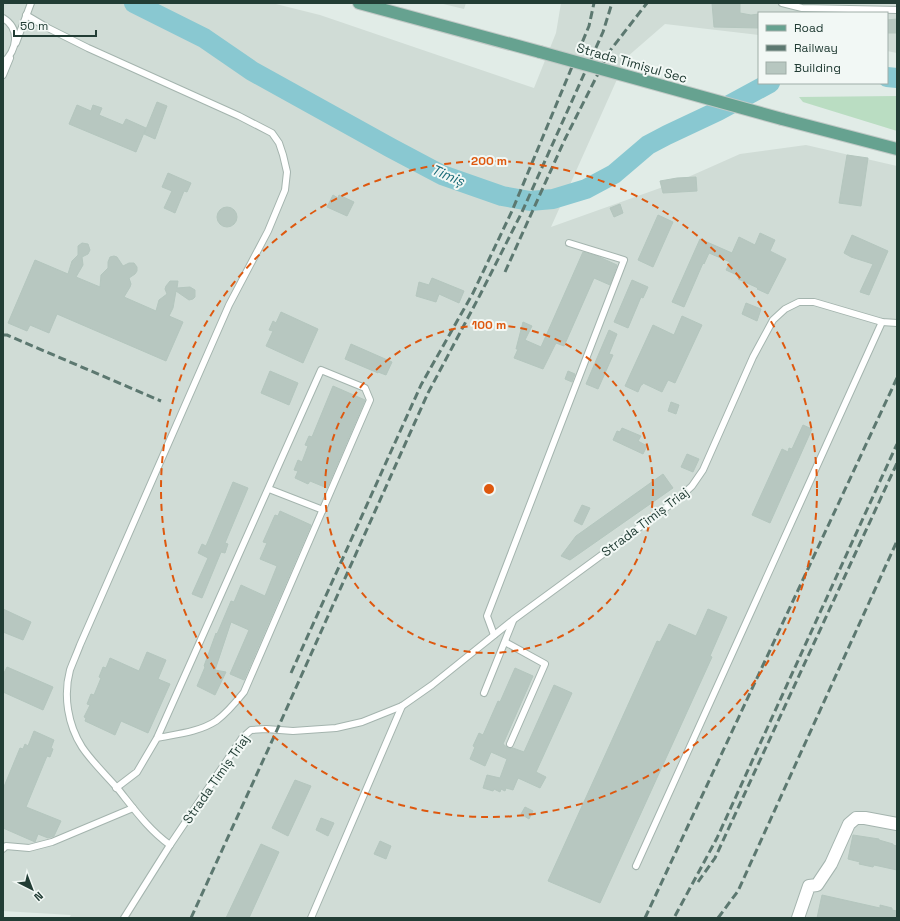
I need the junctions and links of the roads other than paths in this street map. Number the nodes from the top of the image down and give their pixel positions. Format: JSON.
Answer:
{"nodes":[{"id":1,"x":362,"y":3,"type":"edge"},
{"id":2,"x":782,"y":3,"type":"edge"},
{"id":3,"x":30,"y":4,"type":"edge"},
{"id":4,"x":859,"y":6,"type":"edge"},
{"id":5,"x":897,"y":10,"type":"edge"},
{"id":6,"x":26,"y":14,"type":"junction"},
{"id":7,"x":3,"y":18,"type":"edge"},
{"id":8,"x":13,"y":50,"type":"junction"},
{"id":9,"x":3,"y":63,"type":"edge"},
{"id":10,"x":3,"y":75,"type":"edge"},
{"id":11,"x":897,"y":149,"type":"edge"},
{"id":12,"x":569,"y":243,"type":"dead end"},
{"id":13,"x":882,"y":322,"type":"junction"},
{"id":14,"x":897,"y":324,"type":"edge"},
{"id":15,"x":268,"y":489,"type":"junction"},
{"id":16,"x":323,"y":510,"type":"junction"},
{"id":17,"x":513,"y":620,"type":"junction"},
{"id":18,"x":494,"y":635,"type":"junction"},
{"id":19,"x":505,"y":642,"type":"junction"},
{"id":20,"x":484,"y":693,"type":"dead end"},
{"id":21,"x":402,"y":706,"type":"junction"},
{"id":22,"x":157,"y":738,"type":"junction"},
{"id":23,"x":510,"y":744,"type":"dead end"},
{"id":24,"x":116,"y":788,"type":"junction"},
{"id":25,"x":133,"y":808,"type":"junction"},
{"id":26,"x":897,"y":824,"type":"edge"},
{"id":27,"x":170,"y":845,"type":"junction"},
{"id":28,"x":3,"y":849,"type":"edge"},
{"id":29,"x":636,"y":866,"type":"dead end"},
{"id":30,"x":124,"y":918,"type":"edge"},
{"id":31,"x":311,"y":918,"type":"edge"},
{"id":32,"x":798,"y":918,"type":"edge"}],
"edges":[{"from":1,"to":11,"type":"main road","name":"Strada Timișul Sec","bridge":true},
{"from":2,"to":4,"type":"lane"},
{"from":3,"to":6,"type":"lane"},
{"from":4,"to":5,"type":"lane"},
{"from":6,"to":8,"type":"lane"},
{"from":6,"to":24,"type":"lane"},
{"from":7,"to":8,"type":"lane"},
{"from":8,"to":9,"type":"lane"},
{"from":8,"to":10,"type":"lane"},
{"from":12,"to":18,"type":"lane"},
{"from":13,"to":14,"type":"lane","name":"Strada Timiș Triaj"},
{"from":13,"to":17,"type":"lane","name":"Strada Timiș Triaj"},
{"from":13,"to":29,"type":"lane"},
{"from":15,"to":16,"type":"lane"},
{"from":15,"to":16,"type":"lane"},
{"from":15,"to":22,"type":"lane"},
{"from":16,"to":22,"type":"lane"},
{"from":17,"to":18,"type":"lane","name":"Strada Timiș Triaj"},
{"from":17,"to":19,"type":"lane"},
{"from":18,"to":21,"type":"lane","name":"Strada Timiș Triaj"},
{"from":19,"to":20,"type":"lane"},
{"from":19,"to":23,"type":"lane"},
{"from":21,"to":27,"type":"lane","name":"Strada Timiș Triaj"},
{"from":21,"to":31,"type":"lane"},
{"from":22,"to":24,"type":"lane"},
{"from":24,"to":25,"type":"lane"},
{"from":25,"to":27,"type":"lane"},
{"from":25,"to":28,"type":"lane"},
{"from":26,"to":32,"type":"street"},
{"from":27,"to":30,"type":"lane","name":"Strada Timiș Triaj"}]}
